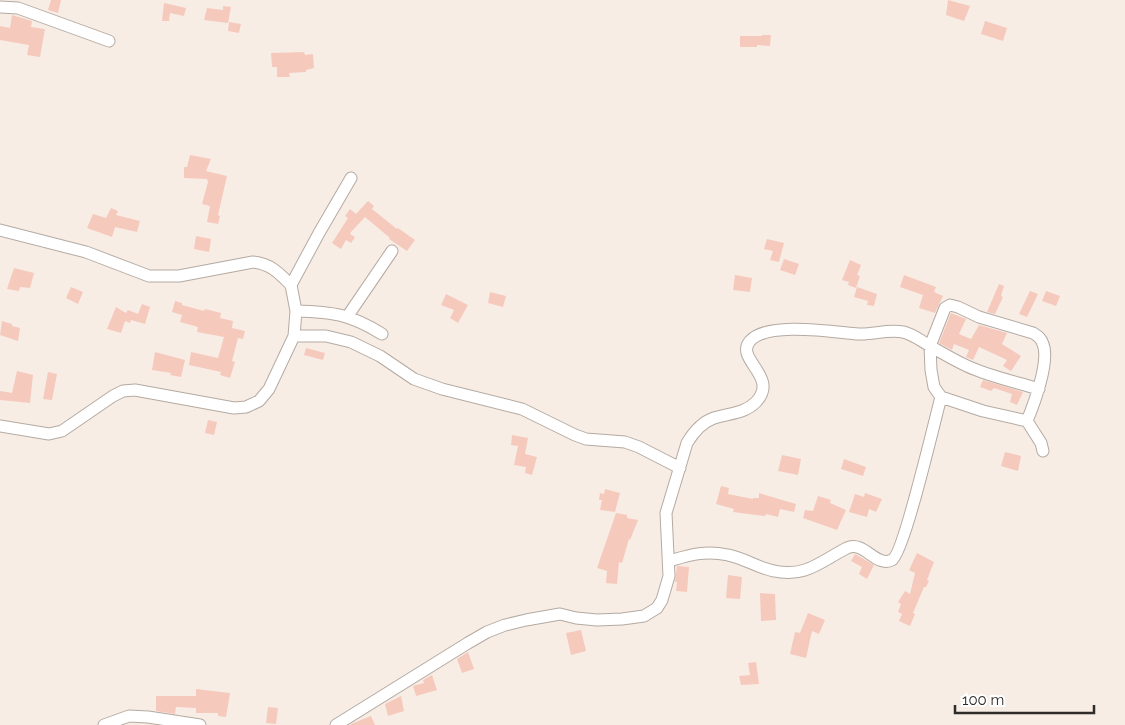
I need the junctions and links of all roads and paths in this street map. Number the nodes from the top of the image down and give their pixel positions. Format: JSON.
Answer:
{"nodes":[{"id":1,"x":0,"y":8,"type":"edge"},
{"id":2,"x":109,"y":41,"type":"dead end"},
{"id":3,"x":352,"y":178,"type":"dead end"},
{"id":4,"x":0,"y":230,"type":"edge"},
{"id":5,"x":392,"y":251,"type":"dead end"},
{"id":6,"x":291,"y":285,"type":"junction"},
{"id":7,"x":296,"y":312,"type":"junction"},
{"id":8,"x":348,"y":317,"type":"junction"},
{"id":9,"x":295,"y":331,"type":"junction"},
{"id":10,"x":382,"y":334,"type":"dead end"},
{"id":11,"x":930,"y":346,"type":"junction"},
{"id":12,"x":1039,"y":390,"type":"junction"},
{"id":13,"x":941,"y":397,"type":"junction"},
{"id":14,"x":1027,"y":421,"type":"junction"},
{"id":15,"x":0,"y":426,"type":"edge"},
{"id":16,"x":1043,"y":452,"type":"dead end"},
{"id":17,"x":681,"y":464,"type":"junction"},
{"id":18,"x":669,"y":561,"type":"junction"},
{"id":19,"x":147,"y":721,"type":"edge"},
{"id":20,"x":104,"y":725,"type":"edge"},
{"id":21,"x":200,"y":725,"type":"edge"},
{"id":22,"x":336,"y":725,"type":"edge"}],
"edges":[{"from":1,"to":2,"type":"street"},
{"from":3,"to":6,"type":"street"},
{"from":4,"to":6,"type":"street"},
{"from":5,"to":8,"type":"street"},
{"from":6,"to":7,"type":"street"},
{"from":7,"to":8,"type":"street"},
{"from":7,"to":9,"type":"street"},
{"from":8,"to":10,"type":"street"},
{"from":9,"to":15,"type":"street"},
{"from":9,"to":17,"type":"street"},
{"from":11,"to":12,"type":"street"},
{"from":11,"to":12,"type":"street"},
{"from":11,"to":13,"type":"street"},
{"from":11,"to":17,"type":"street"},
{"from":12,"to":14,"type":"street"},
{"from":13,"to":14,"type":"street"},
{"from":13,"to":18,"type":"street"},
{"from":14,"to":16,"type":"street"},
{"from":17,"to":18,"type":"street"},
{"from":18,"to":22,"type":"street"},
{"from":19,"to":20,"type":"street"},
{"from":19,"to":21,"type":"street"}]}
